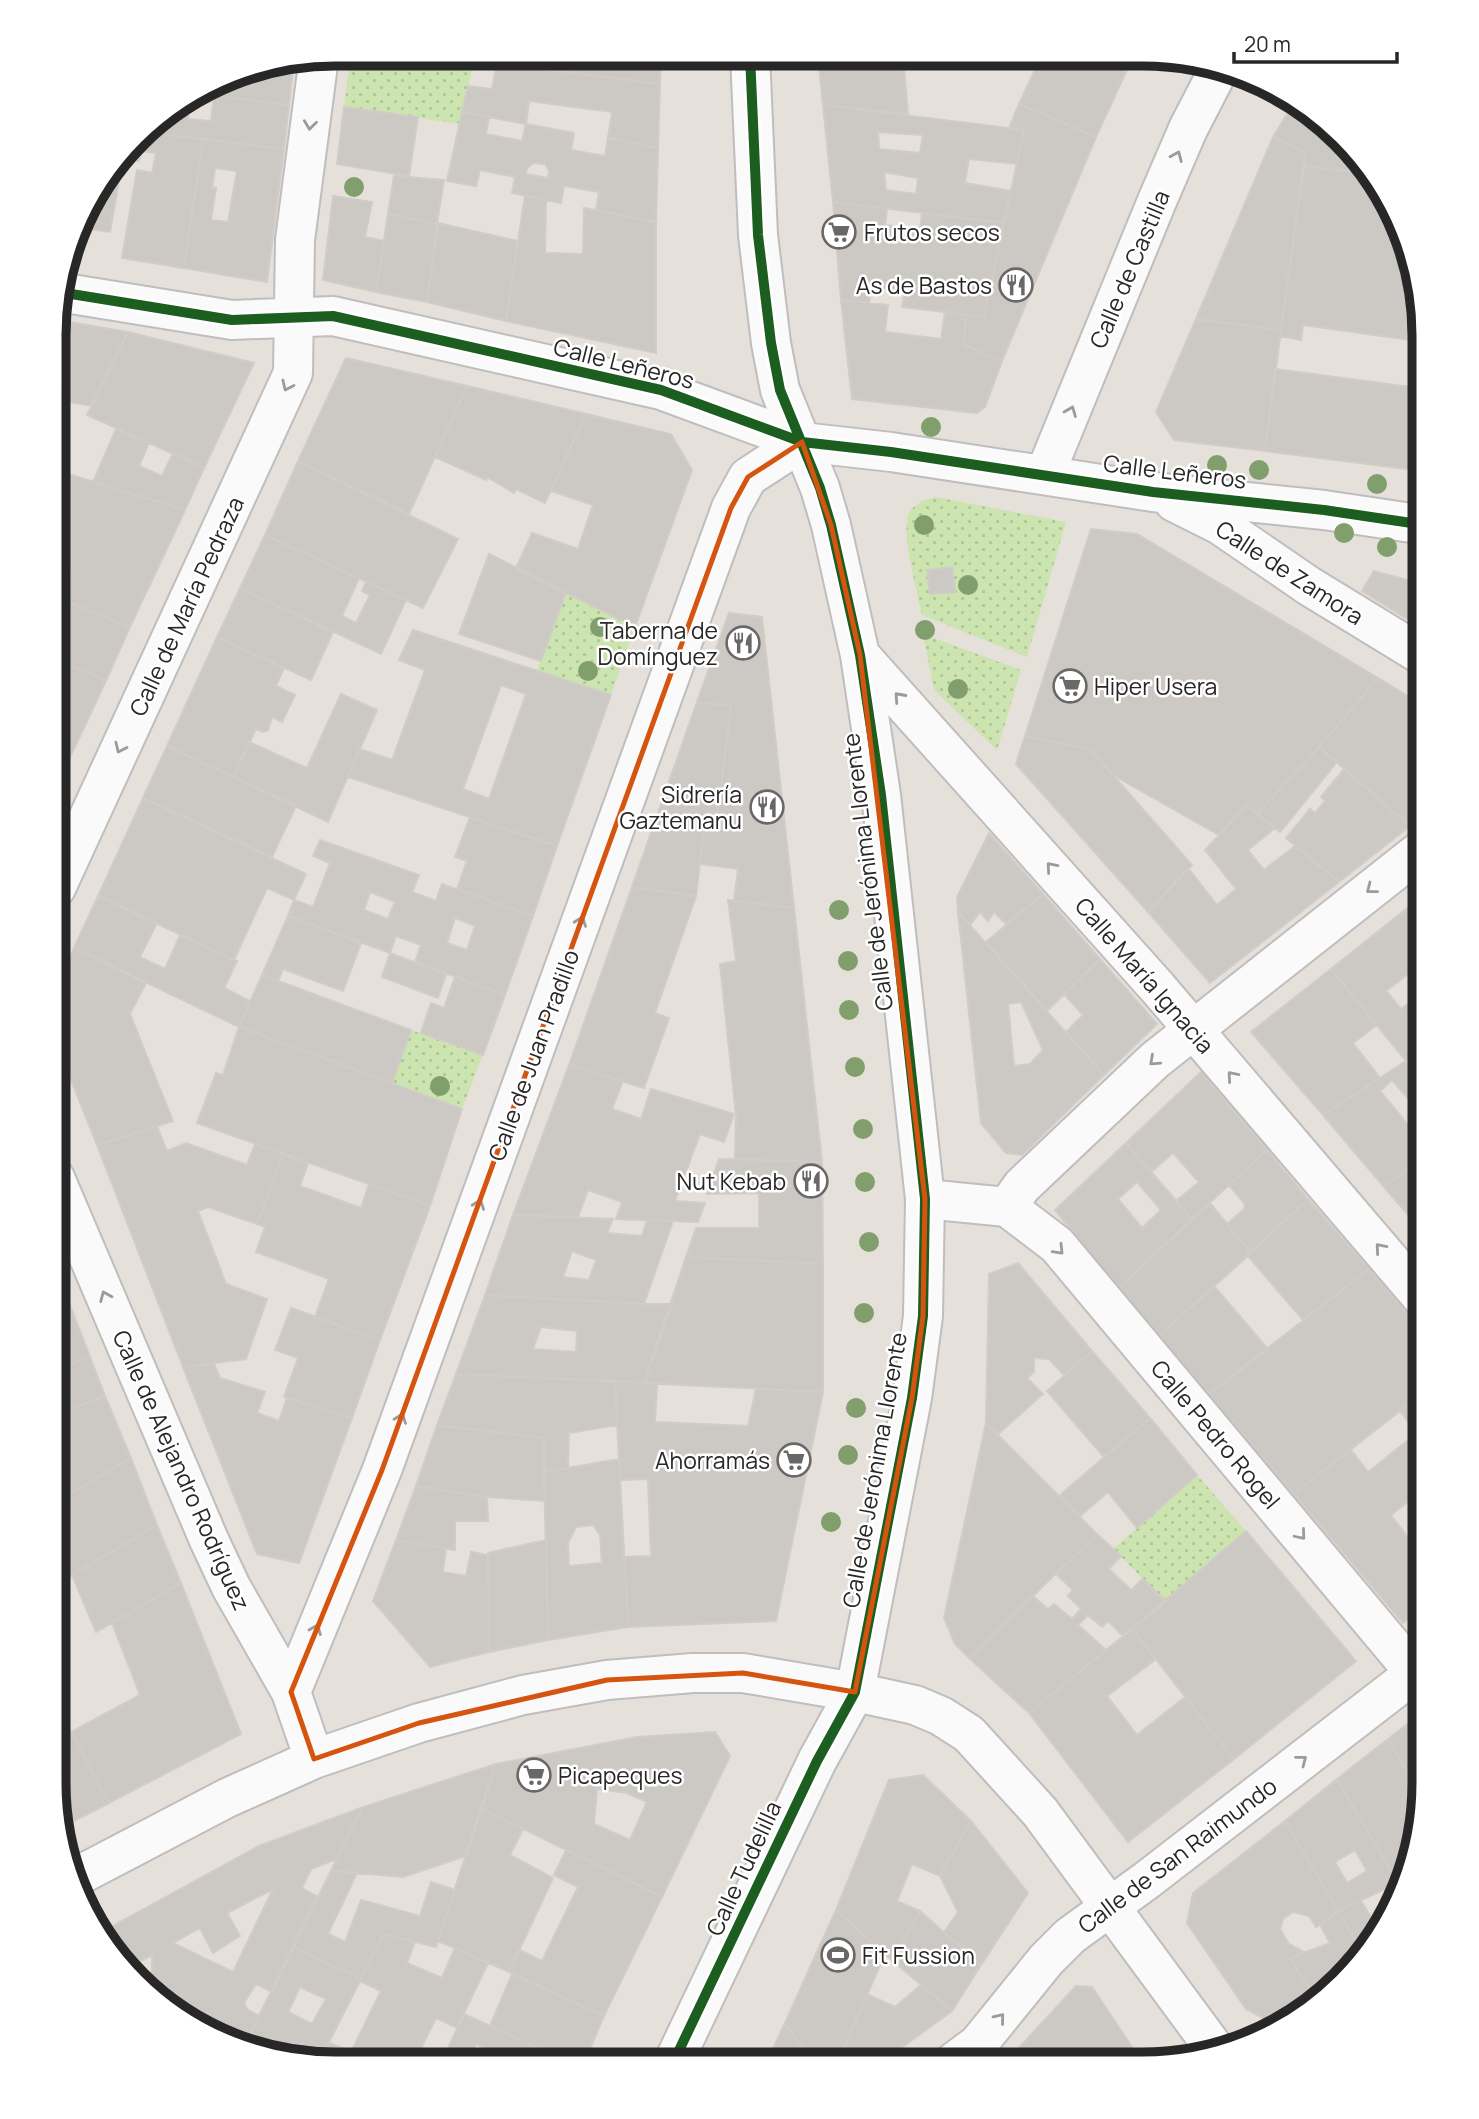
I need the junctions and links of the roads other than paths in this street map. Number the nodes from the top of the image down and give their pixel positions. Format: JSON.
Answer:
{"nodes":[{"id":1,"x":750,"y":66,"type":"edge"},
{"id":2,"x":317,"y":67,"type":"edge"},
{"id":3,"x":1215,"y":77,"type":"edge"},
{"id":4,"x":70,"y":294,"type":"edge"},
{"id":5,"x":294,"y":318,"type":"junction"},
{"id":6,"x":802,"y":442,"type":"junction"},
{"id":7,"x":1045,"y":474,"type":"junction"},
{"id":8,"x":1153,"y":492,"type":"junction"},
{"id":9,"x":1324,"y":510,"type":"junction"},
{"id":10,"x":1412,"y":523,"type":"edge"},
{"id":11,"x":1309,"y":586,"type":"junction"},
{"id":12,"x":1412,"y":649,"type":"edge"},
{"id":13,"x":860,"y":655,"type":"junction"},
{"id":14,"x":1412,"y":855,"type":"edge"},
{"id":15,"x":66,"y":866,"type":"edge"},
{"id":16,"x":1192,"y":1029,"type":"junction"},
{"id":17,"x":925,"y":1199,"type":"junction"},
{"id":18,"x":66,"y":1204,"type":"edge"},
{"id":19,"x":1007,"y":1206,"type":"junction"},
{"id":20,"x":1412,"y":1286,"type":"edge"},
{"id":21,"x":1412,"y":1661,"type":"edge"},
{"id":22,"x":1412,"y":1674,"type":"edge"},
{"id":23,"x":291,"y":1692,"type":"junction"},
{"id":24,"x":855,"y":1692,"type":"junction"},
{"id":25,"x":314,"y":1759,"type":"junction"},
{"id":26,"x":82,"y":1874,"type":"edge"},
{"id":27,"x":1110,"y":1907,"type":"junction"},
{"id":28,"x":1211,"y":2044,"type":"edge"},
{"id":29,"x":679,"y":2052,"type":"edge"},
{"id":30,"x":967,"y":2052,"type":"edge"}],
"edges":[{"from":1,"to":6,"type":"street","name":"Calle de Jerónima Llorente"},
{"from":2,"to":5,"type":"street","name":"Calle de María Pedraza","one_way":true},
{"from":7,"to":3,"type":"street","name":"Calle de Castilla","one_way":true},
{"from":4,"to":5,"type":"street","name":"Calle Leñeros"},
{"from":5,"to":6,"type":"street","name":"Calle Leñeros"},
{"from":5,"to":15,"type":"street","name":"Calle de María Pedraza","one_way":true},
{"from":6,"to":7,"type":"street","name":"Calle Leñeros"},
{"from":6,"to":13,"type":"street","name":"Calle de Jerónima Llorente"},
{"from":23,"to":6,"type":"street","name":"Calle de Juan Pradillo","one_way":true},
{"from":7,"to":8,"type":"street","name":"Calle Leñeros"},
{"from":8,"to":9,"type":"street","name":"Calle Leñeros"},
{"from":8,"to":11,"type":"street","name":"Calle de Zamora"},
{"from":9,"to":10,"type":"street","name":"Calle Leñeros"},
{"from":9,"to":11,"type":"street"},
{"from":11,"to":12,"type":"street","name":"Calle de Zamora"},
{"from":16,"to":13,"type":"street","name":"Calle María Ignacia","one_way":true},
{"from":13,"to":17,"type":"street","name":"Calle de Jerónima Llorente"},
{"from":14,"to":16,"type":"street","one_way":true},
{"from":16,"to":19,"type":"street","one_way":true},
{"from":20,"to":16,"type":"street","name":"Calle María Ignacia","one_way":true},
{"from":17,"to":19,"type":"street"},
{"from":17,"to":24,"type":"street","name":"Calle de Jerónima Llorente"},
{"from":23,"to":18,"type":"street","name":"Calle de Alejandro Rodríguez","one_way":true},
{"from":19,"to":21,"type":"street","name":"Calle Pedro Rogel","one_way":true},
{"from":27,"to":22,"type":"street","name":"Calle de San Raimundo","one_way":true},
{"from":23,"to":25,"type":"street","name":"Calle de Alejandro Rodríguez"},
{"from":24,"to":25,"type":"street"},
{"from":24,"to":27,"type":"street"},
{"from":24,"to":29,"type":"street","name":"Calle Tudelilla"},
{"from":25,"to":26,"type":"street"},
{"from":27,"to":28,"type":"street"},
{"from":30,"to":27,"type":"street","name":"Calle de San Raimundo","one_way":true}]}
